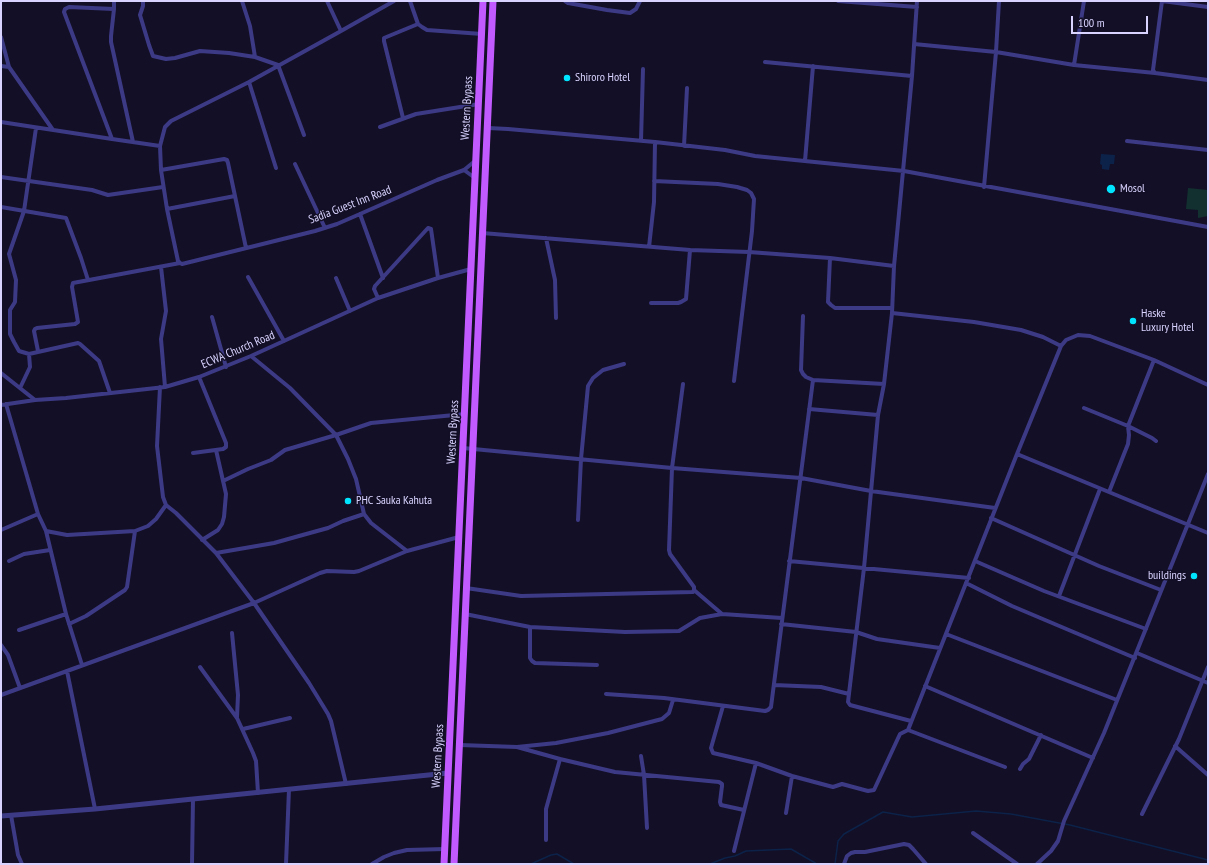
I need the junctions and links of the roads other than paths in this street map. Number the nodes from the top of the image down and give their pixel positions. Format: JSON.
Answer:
{"nodes":[{"id":1,"x":114,"y":1,"type":"edge"},
{"id":2,"x":143,"y":1,"type":"edge"},
{"id":3,"x":242,"y":1,"type":"edge"},
{"id":4,"x":327,"y":1,"type":"edge"},
{"id":5,"x":394,"y":1,"type":"edge"},
{"id":6,"x":410,"y":1,"type":"edge"},
{"id":7,"x":483,"y":1,"type":"edge"},
{"id":8,"x":493,"y":1,"type":"edge"},
{"id":9,"x":565,"y":1,"type":"edge"},
{"id":10,"x":640,"y":1,"type":"edge"},
{"id":11,"x":838,"y":1,"type":"edge"},
{"id":12,"x":917,"y":1,"type":"edge"},
{"id":13,"x":1000,"y":1,"type":"edge"},
{"id":14,"x":1084,"y":1,"type":"edge"},
{"id":15,"x":1162,"y":1,"type":"edge"},
{"id":16,"x":917,"y":7,"type":"junction"},
{"id":17,"x":1208,"y":7,"type":"edge"},
{"id":18,"x":114,"y":9,"type":"junction"},
{"id":19,"x":418,"y":24,"type":"junction"},
{"id":20,"x":341,"y":31,"type":"junction"},
{"id":21,"x":482,"y":34,"type":"junction"},
{"id":22,"x":1,"y":37,"type":"edge"},
{"id":23,"x":914,"y":44,"type":"junction"},
{"id":24,"x":996,"y":52,"type":"junction"},
{"id":25,"x":255,"y":57,"type":"junction"},
{"id":26,"x":765,"y":62,"type":"dead end"},
{"id":27,"x":278,"y":65,"type":"junction"},
{"id":28,"x":1074,"y":65,"type":"junction"},
{"id":29,"x":1,"y":66,"type":"edge"},
{"id":30,"x":813,"y":66,"type":"junction"},
{"id":31,"x":9,"y":67,"type":"junction"},
{"id":32,"x":643,"y":69,"type":"dead end"},
{"id":33,"x":1155,"y":73,"type":"junction"},
{"id":34,"x":912,"y":76,"type":"junction"},
{"id":35,"x":1208,"y":80,"type":"edge"},
{"id":36,"x":249,"y":82,"type":"junction"},
{"id":37,"x":687,"y":88,"type":"dead end"},
{"id":38,"x":479,"y":104,"type":"junction"},
{"id":39,"x":404,"y":118,"type":"junction"},
{"id":40,"x":1,"y":122,"type":"edge"},
{"id":41,"x":380,"y":127,"type":"dead end"},
{"id":42,"x":36,"y":128,"type":"junction"},
{"id":43,"x":488,"y":128,"type":"junction"},
{"id":44,"x":53,"y":130,"type":"junction"},
{"id":45,"x":304,"y":135,"type":"dead end"},
{"id":46,"x":112,"y":140,"type":"junction"},
{"id":47,"x":641,"y":141,"type":"junction"},
{"id":48,"x":1127,"y":141,"type":"dead end"},
{"id":49,"x":133,"y":142,"type":"junction"},
{"id":50,"x":655,"y":142,"type":"junction"},
{"id":51,"x":160,"y":146,"type":"junction"},
{"id":52,"x":684,"y":146,"type":"junction"},
{"id":53,"x":1208,"y":150,"type":"edge"},
{"id":54,"x":476,"y":161,"type":"junction"},
{"id":55,"x":805,"y":161,"type":"junction"},
{"id":56,"x":295,"y":164,"type":"dead end"},
{"id":57,"x":276,"y":168,"type":"dead end"},
{"id":58,"x":161,"y":170,"type":"junction"},
{"id":59,"x":464,"y":170,"type":"junction"},
{"id":60,"x":904,"y":171,"type":"junction"},
{"id":61,"x":1,"y":177,"type":"edge"},
{"id":62,"x":475,"y":178,"type":"junction"},
{"id":63,"x":30,"y":181,"type":"junction"},
{"id":64,"x":654,"y":181,"type":"junction"},
{"id":65,"x":163,"y":187,"type":"junction"},
{"id":66,"x":984,"y":187,"type":"junction"},
{"id":67,"x":235,"y":196,"type":"junction"},
{"id":68,"x":1,"y":207,"type":"edge"},
{"id":69,"x":168,"y":209,"type":"junction"},
{"id":70,"x":24,"y":211,"type":"junction"},
{"id":71,"x":360,"y":214,"type":"junction"},
{"id":72,"x":1208,"y":227,"type":"edge"},
{"id":73,"x":325,"y":228,"type":"junction"},
{"id":74,"x":482,"y":233,"type":"junction"},
{"id":75,"x":546,"y":238,"type":"junction"},
{"id":76,"x":649,"y":247,"type":"junction"},
{"id":77,"x":246,"y":248,"type":"junction"},
{"id":78,"x":690,"y":250,"type":"junction"},
{"id":79,"x":749,"y":252,"type":"junction"},
{"id":80,"x":830,"y":258,"type":"junction"},
{"id":81,"x":180,"y":263,"type":"junction"},
{"id":82,"x":894,"y":266,"type":"junction"},
{"id":83,"x":161,"y":267,"type":"junction"},
{"id":84,"x":472,"y":269,"type":"junction"},
{"id":85,"x":248,"y":277,"type":"dead end"},
{"id":86,"x":336,"y":278,"type":"dead end"},
{"id":87,"x":383,"y":278,"type":"junction"},
{"id":88,"x":438,"y":278,"type":"junction"},
{"id":89,"x":88,"y":280,"type":"junction"},
{"id":90,"x":378,"y":298,"type":"junction"},
{"id":91,"x":651,"y":303,"type":"dead end"},
{"id":92,"x":350,"y":311,"type":"junction"},
{"id":93,"x":892,"y":311,"type":"junction"},
{"id":94,"x":803,"y":316,"type":"dead end"},
{"id":95,"x":212,"y":317,"type":"dead end"},
{"id":96,"x":556,"y":318,"type":"dead end"},
{"id":97,"x":284,"y":341,"type":"junction"},
{"id":98,"x":1061,"y":346,"type":"junction"},
{"id":99,"x":38,"y":351,"type":"junction"},
{"id":100,"x":28,"y":354,"type":"junction"},
{"id":101,"x":251,"y":356,"type":"junction"},
{"id":102,"x":1154,"y":360,"type":"junction"},
{"id":103,"x":624,"y":364,"type":"dead end"},
{"id":104,"x":226,"y":367,"type":"junction"},
{"id":105,"x":1,"y":373,"type":"edge"},
{"id":106,"x":200,"y":377,"type":"junction"},
{"id":107,"x":813,"y":380,"type":"junction"},
{"id":108,"x":734,"y":381,"type":"dead end"},
{"id":109,"x":683,"y":384,"type":"dead end"},
{"id":110,"x":884,"y":384,"type":"junction"},
{"id":111,"x":1208,"y":385,"type":"edge"},
{"id":112,"x":162,"y":387,"type":"junction"},
{"id":113,"x":20,"y":388,"type":"junction"},
{"id":114,"x":110,"y":393,"type":"junction"},
{"id":115,"x":35,"y":400,"type":"junction"},
{"id":116,"x":6,"y":404,"type":"junction"},
{"id":117,"x":1,"y":405,"type":"edge"},
{"id":118,"x":1084,"y":408,"type":"dead end"},
{"id":119,"x":809,"y":409,"type":"junction"},
{"id":120,"x":465,"y":414,"type":"junction"},
{"id":121,"x":878,"y":415,"type":"junction"},
{"id":122,"x":1128,"y":426,"type":"junction"},
{"id":123,"x":336,"y":435,"type":"junction"},
{"id":124,"x":1156,"y":441,"type":"dead end"},
{"id":125,"x":463,"y":448,"type":"junction"},
{"id":126,"x":473,"y":448,"type":"junction"},
{"id":127,"x":216,"y":450,"type":"junction"},
{"id":128,"x":193,"y":453,"type":"dead end"},
{"id":129,"x":1017,"y":454,"type":"junction"},
{"id":130,"x":581,"y":459,"type":"junction"},
{"id":131,"x":672,"y":468,"type":"junction"},
{"id":132,"x":1208,"y":474,"type":"edge"},
{"id":133,"x":801,"y":478,"type":"junction"},
{"id":134,"x":223,"y":481,"type":"junction"},
{"id":135,"x":1100,"y":489,"type":"junction"},
{"id":136,"x":871,"y":491,"type":"junction"},
{"id":137,"x":1109,"y":492,"type":"junction"},
{"id":138,"x":166,"y":505,"type":"junction"},
{"id":139,"x":995,"y":508,"type":"junction"},
{"id":140,"x":38,"y":514,"type":"junction"},
{"id":141,"x":364,"y":514,"type":"junction"},
{"id":142,"x":991,"y":518,"type":"junction"},
{"id":143,"x":578,"y":520,"type":"dead end"},
{"id":144,"x":1187,"y":525,"type":"junction"},
{"id":145,"x":1,"y":530,"type":"edge"},
{"id":146,"x":135,"y":531,"type":"junction"},
{"id":147,"x":46,"y":532,"type":"junction"},
{"id":148,"x":1208,"y":533,"type":"edge"},
{"id":149,"x":459,"y":537,"type":"junction"},
{"id":150,"x":202,"y":540,"type":"junction"},
{"id":151,"x":50,"y":550,"type":"junction"},
{"id":152,"x":408,"y":551,"type":"junction"},
{"id":153,"x":216,"y":553,"type":"junction"},
{"id":154,"x":1074,"y":556,"type":"junction"},
{"id":155,"x":9,"y":561,"type":"dead end"},
{"id":156,"x":789,"y":561,"type":"junction"},
{"id":157,"x":975,"y":561,"type":"junction"},
{"id":158,"x":864,"y":568,"type":"junction"},
{"id":159,"x":968,"y":578,"type":"junction"},
{"id":160,"x":966,"y":583,"type":"junction"},
{"id":161,"x":466,"y":588,"type":"junction"},
{"id":162,"x":694,"y":590,"type":"junction"},
{"id":163,"x":1162,"y":590,"type":"junction"},
{"id":164,"x":1059,"y":596,"type":"junction"},
{"id":165,"x":254,"y":603,"type":"junction"},
{"id":166,"x":66,"y":614,"type":"junction"},
{"id":167,"x":465,"y":614,"type":"junction"},
{"id":168,"x":722,"y":614,"type":"junction"},
{"id":169,"x":782,"y":618,"type":"junction"},
{"id":170,"x":69,"y":624,"type":"junction"},
{"id":171,"x":781,"y":624,"type":"junction"},
{"id":172,"x":530,"y":627,"type":"junction"},
{"id":173,"x":1146,"y":629,"type":"junction"},
{"id":174,"x":19,"y":630,"type":"dead end"},
{"id":175,"x":856,"y":632,"type":"junction"},
{"id":176,"x":232,"y":633,"type":"dead end"},
{"id":177,"x":946,"y":634,"type":"junction"},
{"id":178,"x":1,"y":645,"type":"edge"},
{"id":179,"x":940,"y":648,"type":"junction"},
{"id":180,"x":1136,"y":656,"type":"junction"},
{"id":181,"x":82,"y":665,"type":"junction"},
{"id":182,"x":596,"y":665,"type":"dead end"},
{"id":183,"x":200,"y":667,"type":"dead end"},
{"id":184,"x":1208,"y":668,"type":"edge"},
{"id":185,"x":67,"y":671,"type":"junction"},
{"id":186,"x":1203,"y":681,"type":"junction"},
{"id":187,"x":1208,"y":683,"type":"edge"},
{"id":188,"x":774,"y":685,"type":"junction"},
{"id":189,"x":925,"y":686,"type":"junction"},
{"id":190,"x":20,"y":688,"type":"junction"},
{"id":191,"x":606,"y":694,"type":"dead end"},
{"id":192,"x":849,"y":694,"type":"junction"},
{"id":193,"x":1,"y":695,"type":"edge"},
{"id":194,"x":673,"y":700,"type":"junction"},
{"id":195,"x":1117,"y":700,"type":"junction"},
{"id":196,"x":723,"y":706,"type":"junction"},
{"id":197,"x":238,"y":718,"type":"junction"},
{"id":198,"x":290,"y":718,"type":"dead end"},
{"id":199,"x":911,"y":721,"type":"junction"},
{"id":200,"x":243,"y":729,"type":"junction"},
{"id":201,"x":908,"y":730,"type":"junction"},
{"id":202,"x":1041,"y":735,"type":"junction"},
{"id":203,"x":460,"y":745,"type":"junction"},
{"id":204,"x":1175,"y":746,"type":"junction"},
{"id":205,"x":517,"y":747,"type":"junction"},
{"id":206,"x":641,"y":756,"type":"dead end"},
{"id":207,"x":1093,"y":758,"type":"junction"},
{"id":208,"x":560,"y":759,"type":"junction"},
{"id":209,"x":756,"y":763,"type":"junction"},
{"id":210,"x":1005,"y":767,"type":"dead end"},
{"id":211,"x":1020,"y":769,"type":"dead end"},
{"id":212,"x":448,"y":773,"type":"junction"},
{"id":213,"x":644,"y":775,"type":"junction"},
{"id":214,"x":1208,"y":775,"type":"edge"},
{"id":215,"x":792,"y":776,"type":"junction"},
{"id":216,"x":346,"y":784,"type":"junction"},
{"id":217,"x":289,"y":790,"type":"junction"},
{"id":218,"x":258,"y":793,"type":"junction"},
{"id":219,"x":193,"y":799,"type":"junction"},
{"id":220,"x":95,"y":809,"type":"junction"},
{"id":221,"x":744,"y":810,"type":"junction"},
{"id":222,"x":786,"y":813,"type":"dead end"},
{"id":223,"x":1142,"y":814,"type":"dead end"},
{"id":224,"x":11,"y":815,"type":"junction"},
{"id":225,"x":1,"y":816,"type":"edge"},
{"id":226,"x":647,"y":828,"type":"dead end"},
{"id":227,"x":973,"y":833,"type":"dead end"},
{"id":228,"x":546,"y":840,"type":"dead end"},
{"id":229,"x":445,"y":849,"type":"junction"},
{"id":230,"x":734,"y":851,"type":"dead end"},
{"id":231,"x":22,"y":864,"type":"edge"},
{"id":232,"x":192,"y":864,"type":"edge"},
{"id":233,"x":286,"y":864,"type":"edge"},
{"id":234,"x":372,"y":864,"type":"edge"},
{"id":235,"x":444,"y":864,"type":"edge"},
{"id":236,"x":454,"y":864,"type":"edge"},
{"id":237,"x":844,"y":864,"type":"edge"},
{"id":238,"x":926,"y":864,"type":"edge"},
{"id":239,"x":1016,"y":864,"type":"edge"},
{"id":240,"x":1037,"y":864,"type":"edge"}],
"edges":[{"from":1,"to":18,"type":"street"},
{"from":2,"to":25,"type":"street"},
{"from":3,"to":25,"type":"street"},
{"from":4,"to":20,"type":"street"},
{"from":5,"to":20,"type":"street"},
{"from":6,"to":19,"type":"street"},
{"from":7,"to":21,"type":"main road","name":"Western Bypass"},
{"from":8,"to":43,"type":"main road","name":"Western Bypass"},
{"from":9,"to":10,"type":"street"},
{"from":11,"to":16,"type":"street"},
{"from":12,"to":16,"type":"street"},
{"from":13,"to":24,"type":"street"},
{"from":14,"to":28,"type":"street"},
{"from":15,"to":17,"type":"street"},
{"from":15,"to":33,"type":"street"},
{"from":16,"to":23,"type":"street"},
{"from":18,"to":46,"type":"street"},
{"from":18,"to":49,"type":"street"},
{"from":19,"to":21,"type":"street"},
{"from":19,"to":39,"type":"street"},
{"from":20,"to":27,"type":"street"},
{"from":21,"to":38,"type":"main road","name":"Western Bypass"},
{"from":22,"to":31,"type":"street"},
{"from":23,"to":24,"type":"street"},
{"from":23,"to":34,"type":"street"},
{"from":24,"to":28,"type":"street"},
{"from":24,"to":66,"type":"street"},
{"from":25,"to":27,"type":"street"},
{"from":26,"to":30,"type":"street"},
{"from":27,"to":36,"type":"street"},
{"from":27,"to":45,"type":"street"},
{"from":28,"to":33,"type":"street"},
{"from":29,"to":31,"type":"street"},
{"from":30,"to":34,"type":"street"},
{"from":30,"to":55,"type":"street"},
{"from":31,"to":44,"type":"street"},
{"from":32,"to":47,"type":"street"},
{"from":33,"to":35,"type":"street"},
{"from":34,"to":60,"type":"street"},
{"from":36,"to":51,"type":"street"},
{"from":36,"to":57,"type":"street"},
{"from":37,"to":52,"type":"street"},
{"from":38,"to":39,"type":"street"},
{"from":38,"to":54,"type":"main road","name":"Western Bypass"},
{"from":39,"to":41,"type":"street"},
{"from":40,"to":42,"type":"street"},
{"from":42,"to":44,"type":"street"},
{"from":42,"to":63,"type":"street"},
{"from":43,"to":47,"type":"street"},
{"from":43,"to":74,"type":"main road","name":"Western Bypass"},
{"from":44,"to":46,"type":"street"},
{"from":46,"to":49,"type":"street"},
{"from":47,"to":50,"type":"street"},
{"from":48,"to":53,"type":"street"},
{"from":49,"to":51,"type":"street"},
{"from":50,"to":52,"type":"street"},
{"from":50,"to":64,"type":"street"},
{"from":51,"to":58,"type":"street"},
{"from":52,"to":55,"type":"street"},
{"from":54,"to":59,"type":"street","name":"Sadia Guest Inn Road"},
{"from":54,"to":62,"type":"main road","name":"Western Bypass"},
{"from":55,"to":60,"type":"street"},
{"from":56,"to":73,"type":"street"},
{"from":58,"to":65,"type":"street"},
{"from":58,"to":67,"type":"street"},
{"from":59,"to":62,"type":"street"},
{"from":59,"to":71,"type":"street","name":"Sadia Guest Inn Road"},
{"from":60,"to":66,"type":"street"},
{"from":60,"to":82,"type":"street"},
{"from":61,"to":63,"type":"street"},
{"from":62,"to":84,"type":"main road","name":"Western Bypass"},
{"from":63,"to":65,"type":"street"},
{"from":63,"to":70,"type":"street"},
{"from":64,"to":76,"type":"street"},
{"from":64,"to":79,"type":"street"},
{"from":65,"to":69,"type":"street"},
{"from":66,"to":72,"type":"street"},
{"from":67,"to":69,"type":"street"},
{"from":67,"to":77,"type":"street"},
{"from":68,"to":70,"type":"street"},
{"from":69,"to":81,"type":"street"},
{"from":70,"to":89,"type":"street"},
{"from":70,"to":100,"type":"street"},
{"from":71,"to":73,"type":"street","name":"Sadia Guest Inn Road"},
{"from":71,"to":87,"type":"street"},
{"from":73,"to":77,"type":"street","name":"Sadia Guest Inn Road"},
{"from":74,"to":75,"type":"street"},
{"from":74,"to":126,"type":"main road","name":"Western Bypass"},
{"from":75,"to":76,"type":"street"},
{"from":75,"to":96,"type":"street"},
{"from":76,"to":78,"type":"street"},
{"from":77,"to":81,"type":"street","name":"Sadia Guest Inn Road"},
{"from":78,"to":79,"type":"street"},
{"from":78,"to":91,"type":"street"},
{"from":79,"to":80,"type":"street"},
{"from":79,"to":108,"type":"street"},
{"from":80,"to":82,"type":"street"},
{"from":80,"to":93,"type":"street"},
{"from":81,"to":83,"type":"street","name":"Sadia Guest Inn Road"},
{"from":82,"to":93,"type":"street"},
{"from":83,"to":89,"type":"street","name":"Sadia Guest Inn Road"},
{"from":83,"to":112,"type":"street"},
{"from":84,"to":88,"type":"street","name":"ECWA Church Road"},
{"from":84,"to":120,"type":"main road","name":"Western Bypass"},
{"from":85,"to":97,"type":"street"},
{"from":86,"to":92,"type":"street"},
{"from":87,"to":88,"type":"street"},
{"from":87,"to":90,"type":"street"},
{"from":88,"to":90,"type":"street","name":"ECWA Church Road"},
{"from":89,"to":99,"type":"street","name":"Sadia Guest Inn Road"},
{"from":90,"to":92,"type":"street","name":"ECWA Church Road"},
{"from":92,"to":97,"type":"street","name":"ECWA Church Road"},
{"from":93,"to":98,"type":"street"},
{"from":93,"to":110,"type":"street"},
{"from":94,"to":107,"type":"street"},
{"from":95,"to":104,"type":"street"},
{"from":97,"to":101,"type":"street","name":"ECWA Church Road"},
{"from":98,"to":102,"type":"street"},
{"from":98,"to":129,"type":"street"},
{"from":99,"to":100,"type":"street"},
{"from":99,"to":114,"type":"street"},
{"from":100,"to":113,"type":"street"},
{"from":101,"to":104,"type":"street","name":"ECWA Church Road"},
{"from":101,"to":123,"type":"street"},
{"from":102,"to":111,"type":"street"},
{"from":102,"to":122,"type":"street"},
{"from":103,"to":130,"type":"street"},
{"from":104,"to":106,"type":"street","name":"ECWA Church Road"},
{"from":105,"to":113,"type":"street"},
{"from":106,"to":112,"type":"street","name":"ECWA Church Road"},
{"from":106,"to":127,"type":"street"},
{"from":107,"to":110,"type":"street"},
{"from":107,"to":119,"type":"street"},
{"from":109,"to":131,"type":"street"},
{"from":110,"to":121,"type":"street"},
{"from":112,"to":114,"type":"street","name":"ECWA Church Road"},
{"from":112,"to":138,"type":"street"},
{"from":113,"to":115,"type":"street"},
{"from":114,"to":115,"type":"street","name":"ECWA Church Road"},
{"from":115,"to":116,"type":"street","name":"ECWA Church Road"},
{"from":116,"to":117,"type":"street","name":"ECWA Church Road"},
{"from":116,"to":140,"type":"street"},
{"from":118,"to":122,"type":"street"},
{"from":119,"to":121,"type":"street"},
{"from":119,"to":133,"type":"street"},
{"from":120,"to":123,"type":"street"},
{"from":120,"to":125,"type":"main road","name":"Western Bypass"},
{"from":121,"to":136,"type":"street"},
{"from":122,"to":124,"type":"street"},
{"from":122,"to":137,"type":"street"},
{"from":123,"to":134,"type":"street"},
{"from":123,"to":141,"type":"street"},
{"from":125,"to":126,"type":"street"},
{"from":125,"to":149,"type":"main road","name":"Western Bypass"},
{"from":126,"to":130,"type":"street"},
{"from":126,"to":161,"type":"main road","name":"Western Bypass"},
{"from":127,"to":128,"type":"street"},
{"from":127,"to":134,"type":"street"},
{"from":129,"to":135,"type":"street"},
{"from":129,"to":139,"type":"street"},
{"from":130,"to":131,"type":"street"},
{"from":130,"to":143,"type":"street"},
{"from":131,"to":133,"type":"street"},
{"from":131,"to":162,"type":"street"},
{"from":132,"to":144,"type":"street"},
{"from":133,"to":136,"type":"street"},
{"from":133,"to":156,"type":"street"},
{"from":134,"to":150,"type":"street"},
{"from":135,"to":137,"type":"street"},
{"from":135,"to":154,"type":"street"},
{"from":136,"to":139,"type":"street"},
{"from":136,"to":158,"type":"street"},
{"from":137,"to":144,"type":"street"},
{"from":138,"to":146,"type":"street"},
{"from":138,"to":150,"type":"street"},
{"from":139,"to":142,"type":"street"},
{"from":140,"to":145,"type":"street"},
{"from":140,"to":147,"type":"street"},
{"from":141,"to":152,"type":"street"},
{"from":141,"to":153,"type":"street"},
{"from":142,"to":154,"type":"street"},
{"from":142,"to":157,"type":"street"},
{"from":144,"to":148,"type":"street"},
{"from":144,"to":163,"type":"street"},
{"from":146,"to":147,"type":"street"},
{"from":146,"to":170,"type":"street"},
{"from":147,"to":151,"type":"street"},
{"from":149,"to":152,"type":"street"},
{"from":149,"to":212,"type":"main road","name":"Western Bypass"},
{"from":150,"to":153,"type":"street"},
{"from":151,"to":155,"type":"street"},
{"from":151,"to":166,"type":"street"},
{"from":152,"to":165,"type":"street"},
{"from":153,"to":165,"type":"street"},
{"from":154,"to":163,"type":"street"},
{"from":154,"to":164,"type":"street"},
{"from":156,"to":158,"type":"street"},
{"from":156,"to":169,"type":"street"},
{"from":157,"to":159,"type":"street"},
{"from":157,"to":164,"type":"street"},
{"from":158,"to":159,"type":"street"},
{"from":158,"to":175,"type":"street"},
{"from":159,"to":160,"type":"street"},
{"from":160,"to":177,"type":"street"},
{"from":160,"to":180,"type":"street"},
{"from":161,"to":162,"type":"street"},
{"from":161,"to":167,"type":"main road","name":"Western Bypass"},
{"from":162,"to":168,"type":"street"},
{"from":163,"to":173,"type":"street"},
{"from":164,"to":173,"type":"street"},
{"from":165,"to":181,"type":"street"},
{"from":165,"to":216,"type":"street"},
{"from":166,"to":170,"type":"street"},
{"from":166,"to":174,"type":"street"},
{"from":167,"to":172,"type":"street"},
{"from":167,"to":203,"type":"main road","name":"Western Bypass"},
{"from":168,"to":169,"type":"street"},
{"from":168,"to":172,"type":"street"},
{"from":169,"to":171,"type":"street"},
{"from":170,"to":181,"type":"street"},
{"from":171,"to":175,"type":"street"},
{"from":171,"to":188,"type":"street"},
{"from":172,"to":182,"type":"street"},
{"from":173,"to":180,"type":"street"},
{"from":175,"to":179,"type":"street"},
{"from":175,"to":192,"type":"street"},
{"from":176,"to":197,"type":"street"},
{"from":177,"to":179,"type":"street"},
{"from":177,"to":195,"type":"street"},
{"from":178,"to":190,"type":"street"},
{"from":179,"to":189,"type":"street"},
{"from":180,"to":186,"type":"street"},
{"from":180,"to":195,"type":"street"},
{"from":181,"to":185,"type":"street"},
{"from":183,"to":197,"type":"street"},
{"from":184,"to":186,"type":"street"},
{"from":185,"to":190,"type":"street"},
{"from":185,"to":220,"type":"street"},
{"from":186,"to":187,"type":"street"},
{"from":186,"to":204,"type":"street"},
{"from":188,"to":192,"type":"street"},
{"from":188,"to":196,"type":"street"},
{"from":189,"to":199,"type":"street"},
{"from":189,"to":202,"type":"street"},
{"from":190,"to":193,"type":"street"},
{"from":191,"to":194,"type":"street"},
{"from":192,"to":199,"type":"street"},
{"from":194,"to":196,"type":"street"},
{"from":194,"to":205,"type":"street"},
{"from":195,"to":207,"type":"street"},
{"from":196,"to":209,"type":"street"},
{"from":197,"to":200,"type":"street"},
{"from":198,"to":200,"type":"street"},
{"from":199,"to":201,"type":"street"},
{"from":200,"to":218,"type":"street"},
{"from":201,"to":210,"type":"street"},
{"from":201,"to":215,"type":"street"},
{"from":202,"to":207,"type":"street"},
{"from":202,"to":211,"type":"street"},
{"from":203,"to":205,"type":"street"},
{"from":203,"to":236,"type":"main road","name":"Western Bypass"},
{"from":204,"to":214,"type":"street"},
{"from":204,"to":223,"type":"street"},
{"from":205,"to":208,"type":"street"},
{"from":206,"to":213,"type":"street"},
{"from":207,"to":240,"type":"street"},
{"from":208,"to":213,"type":"street"},
{"from":208,"to":228,"type":"street"},
{"from":209,"to":215,"type":"street"},
{"from":209,"to":221,"type":"street"},
{"from":212,"to":216,"type":"street"},
{"from":212,"to":229,"type":"main road","name":"Western Bypass"},
{"from":213,"to":221,"type":"street"},
{"from":213,"to":226,"type":"street"},
{"from":215,"to":222,"type":"street"},
{"from":216,"to":217,"type":"street"},
{"from":217,"to":218,"type":"street"},
{"from":217,"to":233,"type":"street"},
{"from":218,"to":219,"type":"street"},
{"from":219,"to":220,"type":"street"},
{"from":219,"to":232,"type":"street"},
{"from":220,"to":224,"type":"street"},
{"from":221,"to":230,"type":"street"},
{"from":224,"to":225,"type":"street"},
{"from":224,"to":231,"type":"street"},
{"from":227,"to":239,"type":"street"},
{"from":229,"to":234,"type":"street"},
{"from":229,"to":235,"type":"main road","name":"Western Bypass"},
{"from":237,"to":238,"type":"street"}]}
